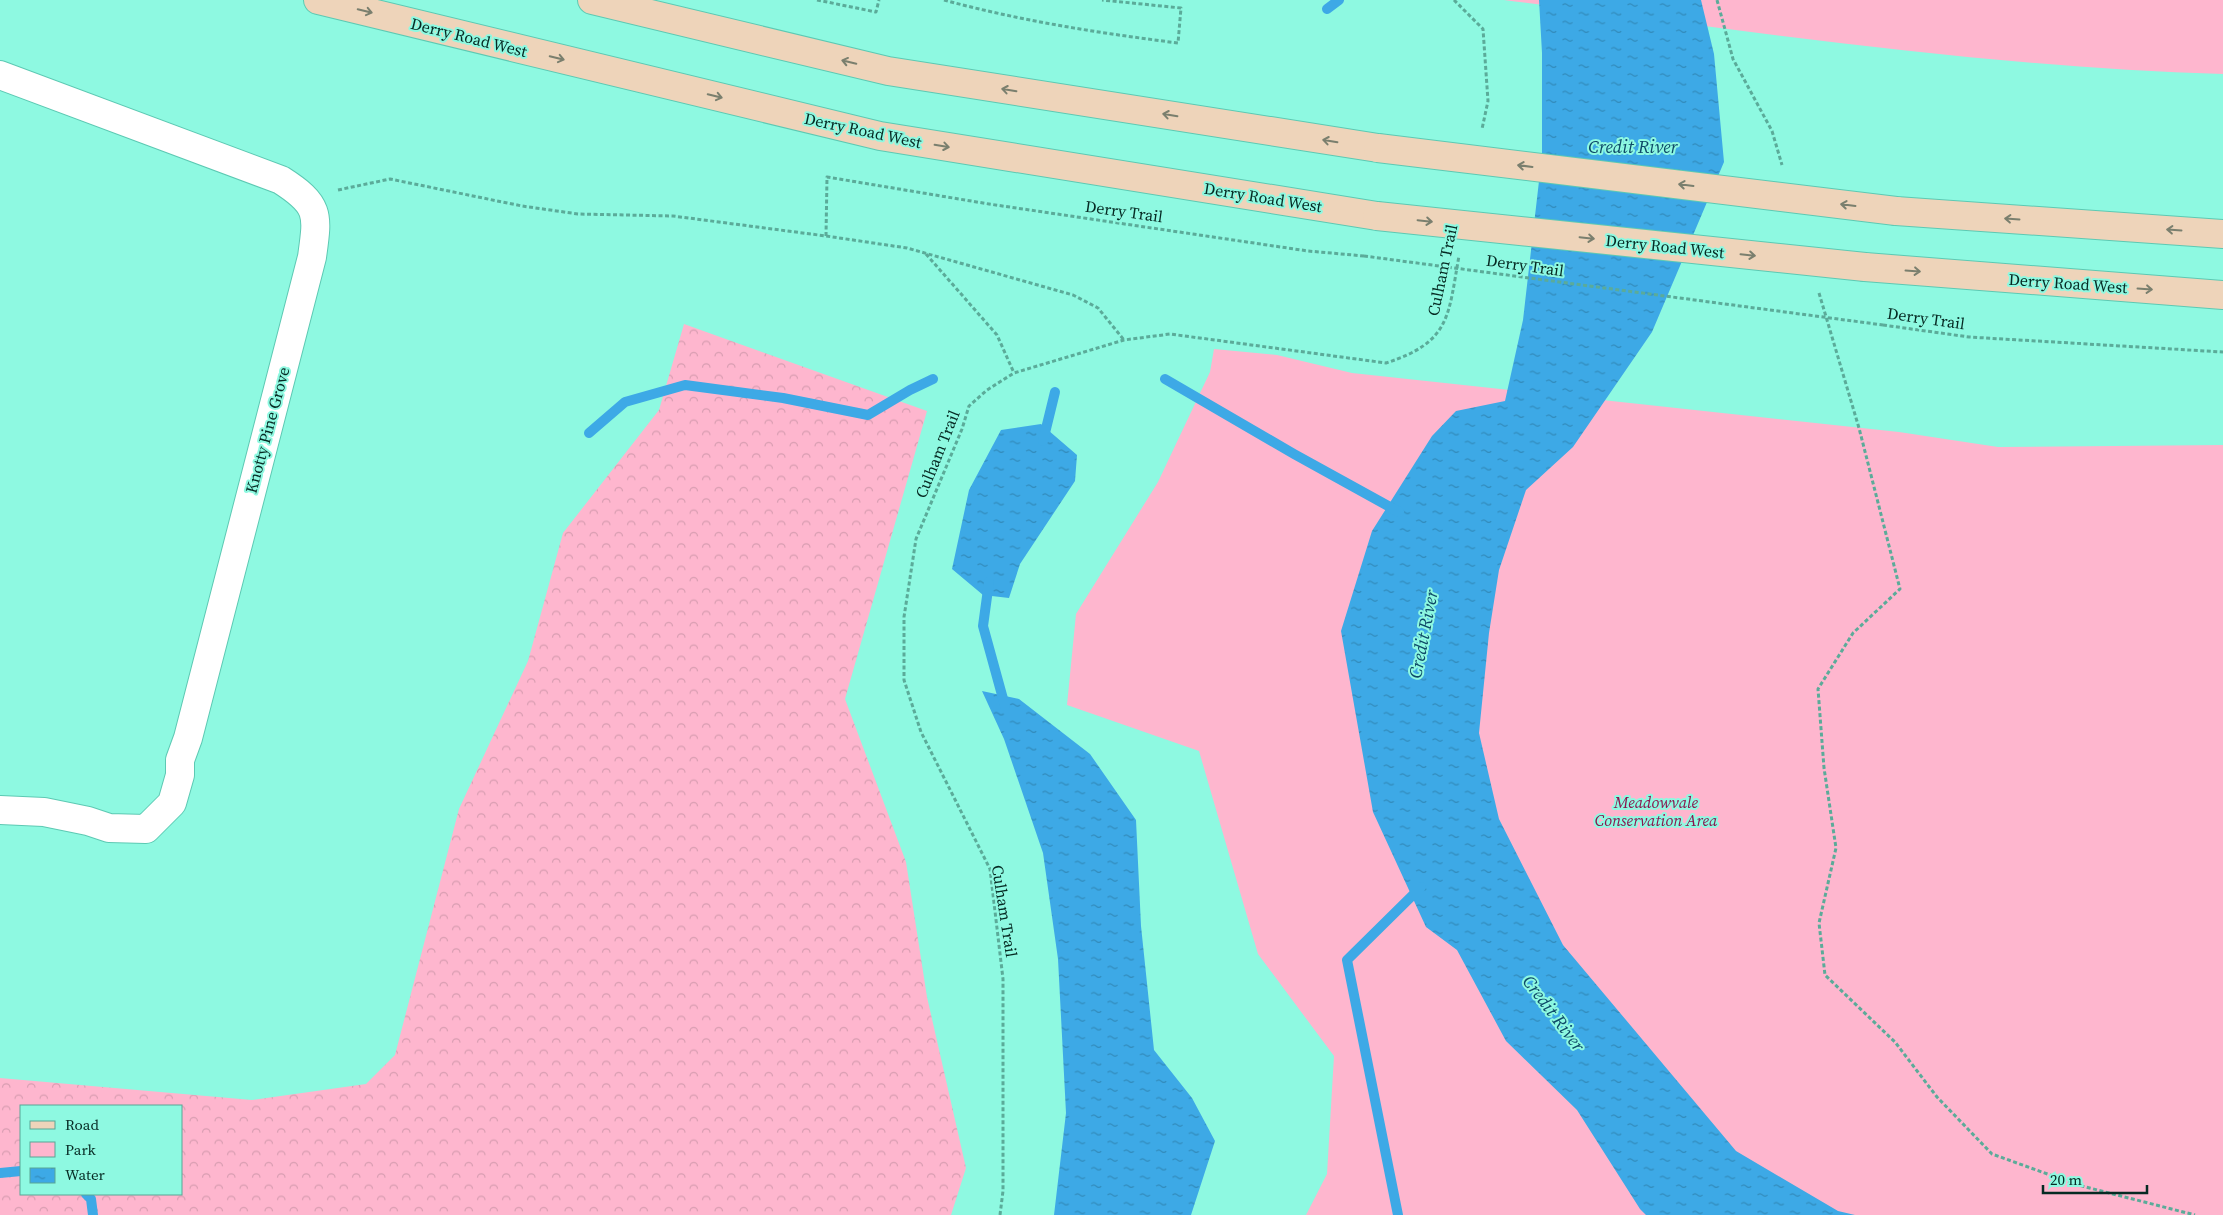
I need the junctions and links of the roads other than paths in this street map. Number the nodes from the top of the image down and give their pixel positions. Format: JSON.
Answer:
{"nodes":[{"id":1,"x":318,"y":0,"type":"edge"},
{"id":2,"x":592,"y":0,"type":"edge"},
{"id":3,"x":0,"y":75,"type":"edge"},
{"id":4,"x":2223,"y":234,"type":"edge"},
{"id":5,"x":2223,"y":295,"type":"edge"},
{"id":6,"x":0,"y":810,"type":"edge"}],
"edges":[{"from":1,"to":5,"type":"main road","name":"Derry Road West","one_way":true,"bridge":true},
{"from":4,"to":2,"type":"main road","one_way":true,"bridge":true},
{"from":3,"to":6,"type":"street","name":"Knotty Pine Grove"}]}
